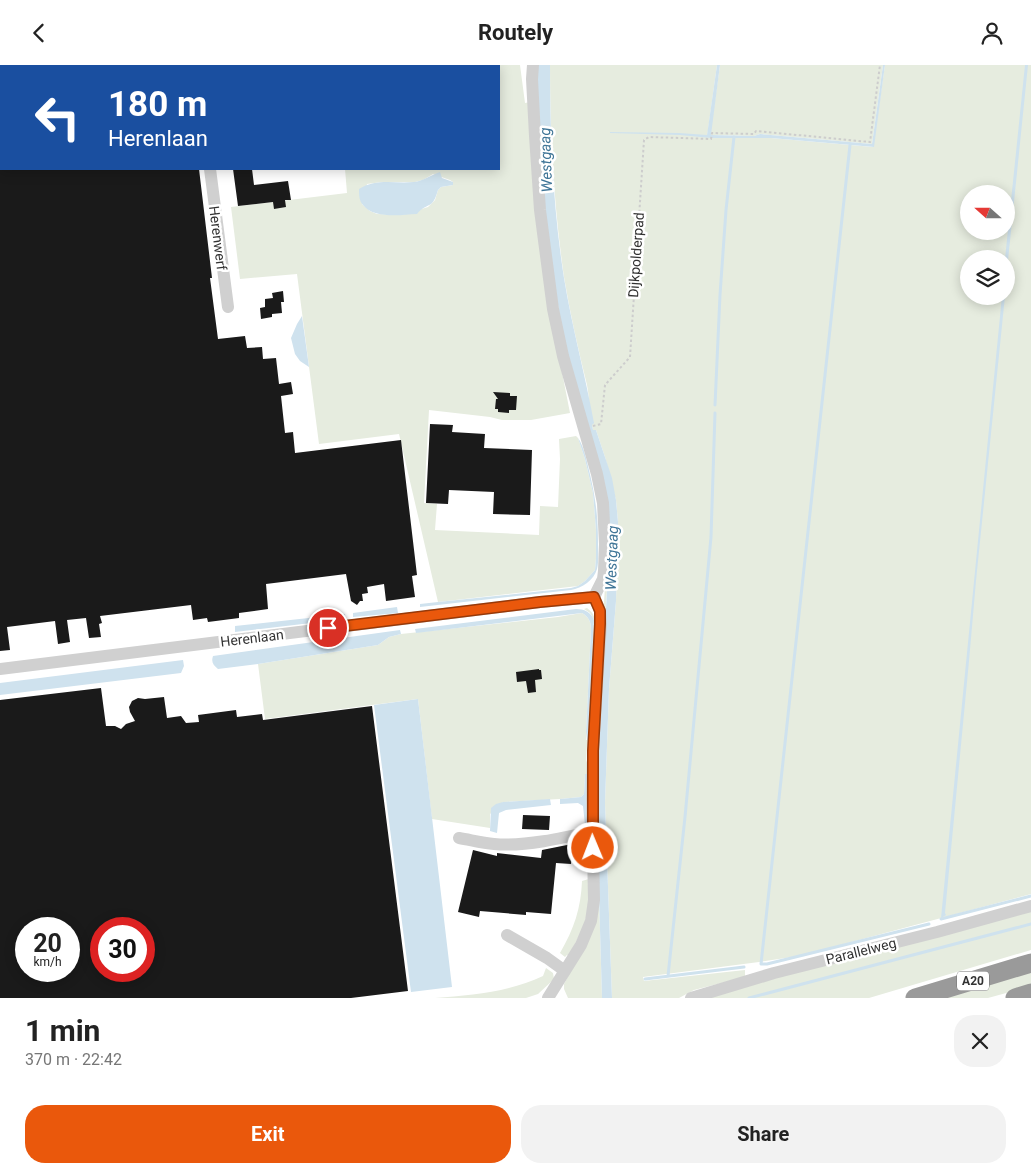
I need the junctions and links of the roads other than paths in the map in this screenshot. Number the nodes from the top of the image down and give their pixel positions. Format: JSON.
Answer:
{"nodes":[{"id":1,"x":533,"y":65,"type":"edge"},
{"id":2,"x":210,"y":170,"type":"edge"},
{"id":3,"x":228,"y":307,"type":"dead end"},
{"id":4,"x":594,"y":597,"type":"junction"},
{"id":5,"x":0,"y":669,"type":"edge"},
{"id":6,"x":593,"y":831,"type":"junction"},
{"id":7,"x":460,"y":838,"type":"dead end"},
{"id":8,"x":1031,"y":906,"type":"edge"},
{"id":9,"x":507,"y":935,"type":"dead end"},
{"id":10,"x":1031,"y":963,"type":"edge"},
{"id":11,"x":565,"y":971,"type":"junction"},
{"id":12,"x":1031,"y":993,"type":"edge"},
{"id":13,"x":554,"y":996,"type":"edge"},
{"id":14,"x":536,"y":998,"type":"edge"},
{"id":15,"x":691,"y":998,"type":"edge"},
{"id":16,"x":915,"y":998,"type":"edge"},
{"id":17,"x":1015,"y":998,"type":"edge"}],
"edges":[{"from":1,"to":4,"type":"street"},
{"from":2,"to":3,"type":"street","name":"Herenwerf"},
{"from":4,"to":5,"type":"street","name":"Herenlaan"},
{"from":4,"to":6,"type":"street"},
{"from":6,"to":7,"type":"street"},
{"from":6,"to":11,"type":"street"},
{"from":8,"to":15,"type":"street","name":"Parallelweg"},
{"from":9,"to":11,"type":"street"},
{"from":10,"to":16,"type":"highway","number":"A20"},
{"from":11,"to":13,"type":"street"},
{"from":12,"to":17,"type":"highway"},
{"from":13,"to":14,"type":"street"}]}
